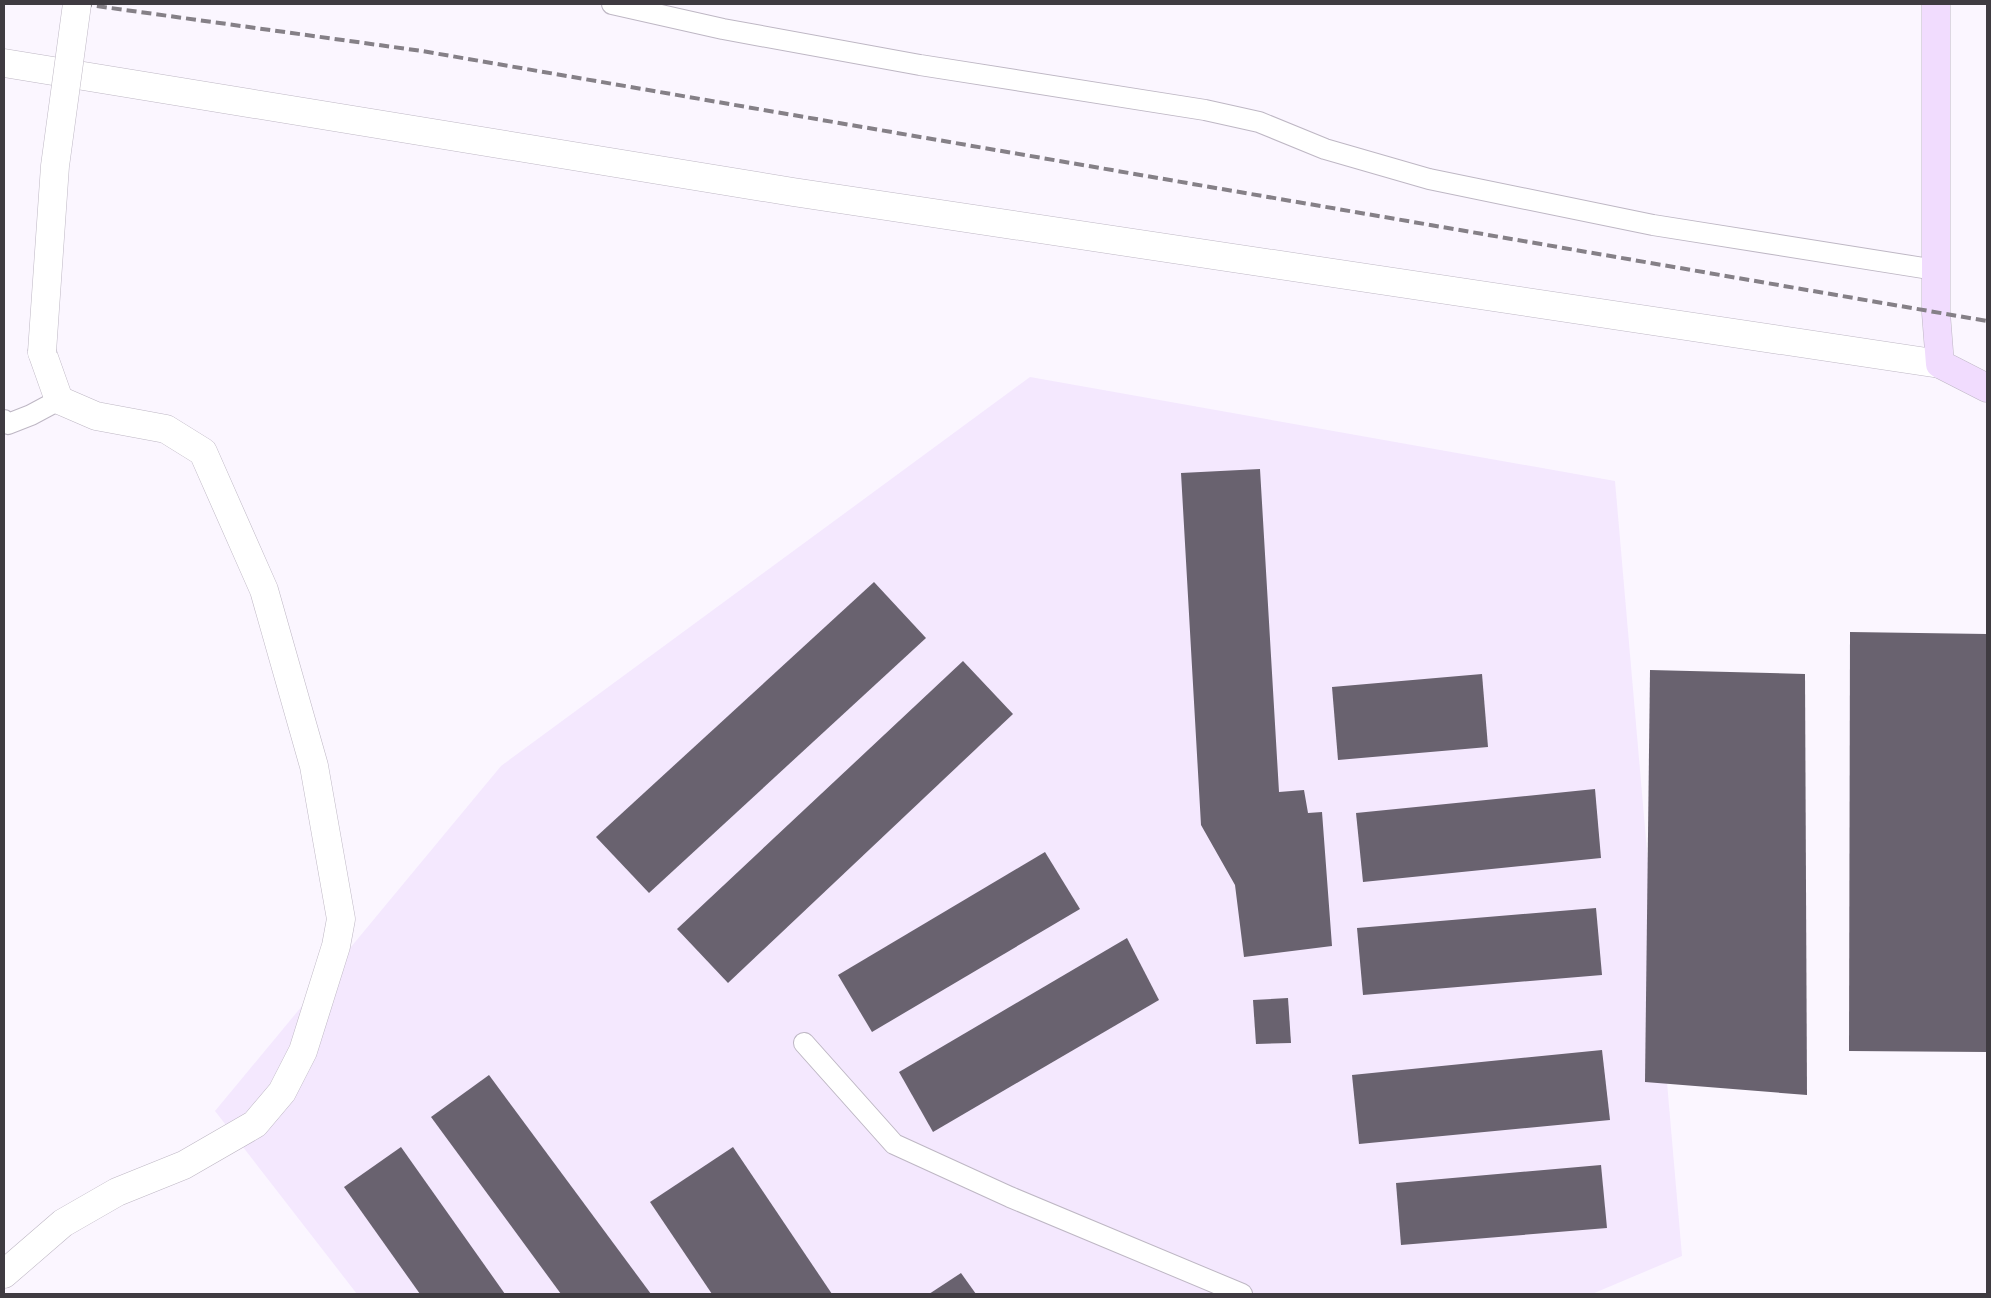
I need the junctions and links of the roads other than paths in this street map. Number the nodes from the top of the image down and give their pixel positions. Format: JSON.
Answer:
{"nodes":[{"id":1,"x":77,"y":4,"type":"edge"},
{"id":2,"x":612,"y":4,"type":"edge"},
{"id":3,"x":1936,"y":4,"type":"edge"},
{"id":4,"x":4,"y":63,"type":"edge"},
{"id":5,"x":1936,"y":270,"type":"junction"},
{"id":6,"x":1940,"y":364,"type":"junction"},
{"id":7,"x":1987,"y":388,"type":"edge"},
{"id":8,"x":58,"y":400,"type":"junction"},
{"id":9,"x":4,"y":420,"type":"edge"},
{"id":10,"x":804,"y":1043,"type":"dead end"},
{"id":11,"x":4,"y":1274,"type":"edge"},
{"id":12,"x":1242,"y":1294,"type":"edge"}],
"edges":[{"from":1,"to":8,"type":"street","bridge":true},
{"from":2,"to":5,"type":"lane"},
{"from":3,"to":5,"type":"street"},
{"from":4,"to":6,"type":"street"},
{"from":5,"to":6,"type":"street"},
{"from":6,"to":7,"type":"street"},
{"from":8,"to":9,"type":"lane"},
{"from":8,"to":11,"type":"street"},
{"from":10,"to":12,"type":"lane"}]}
